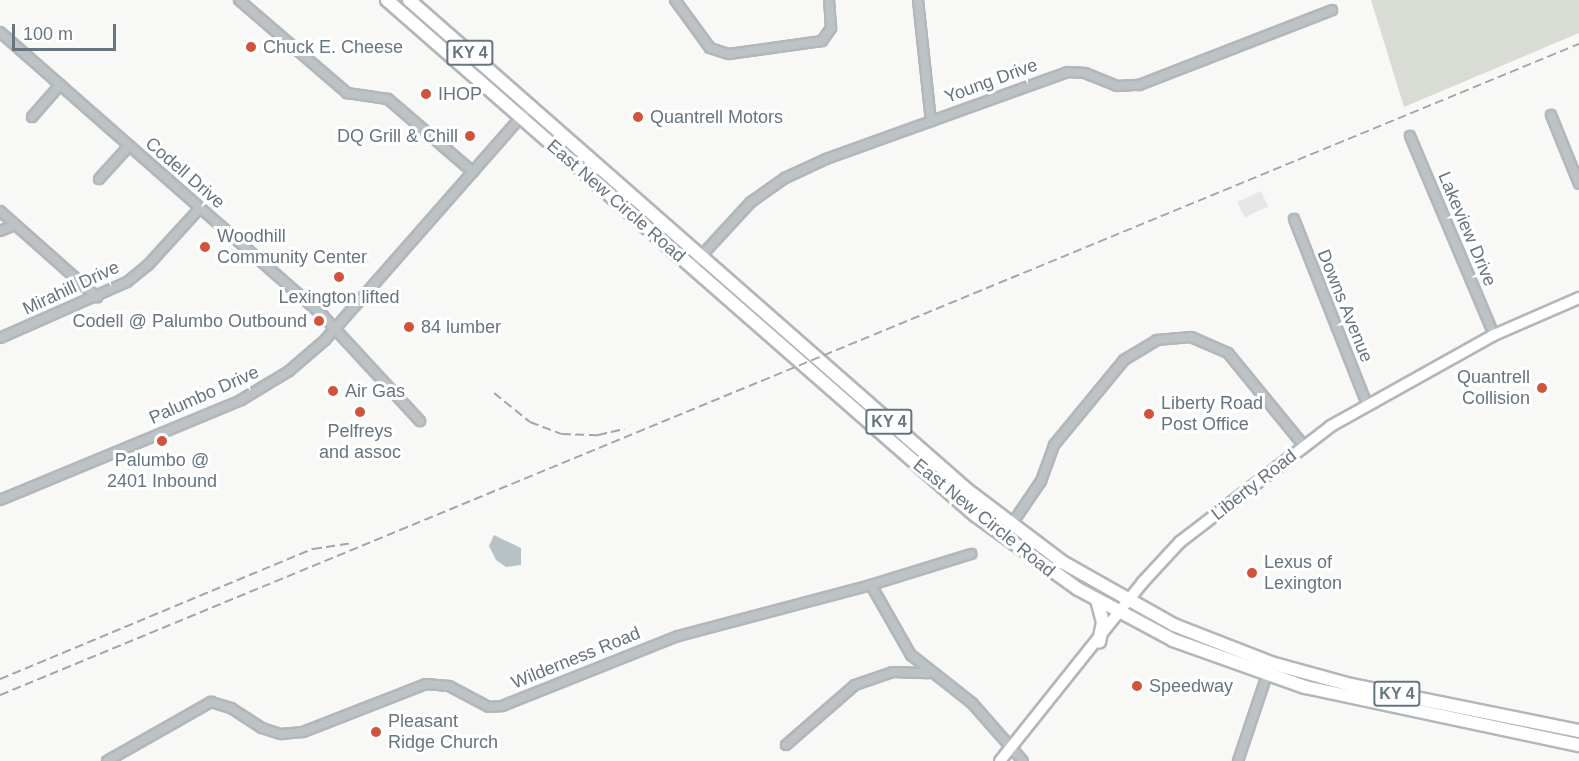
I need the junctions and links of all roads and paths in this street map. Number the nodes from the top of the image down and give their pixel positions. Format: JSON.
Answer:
{"nodes":[{"id":1,"x":239,"y":0,"type":"edge"},
{"id":2,"x":387,"y":0,"type":"edge"},
{"id":3,"x":409,"y":0,"type":"edge"},
{"id":4,"x":675,"y":0,"type":"edge"},
{"id":5,"x":830,"y":0,"type":"edge"},
{"id":6,"x":918,"y":0,"type":"edge"},
{"id":7,"x":1332,"y":10,"type":"dead end"},
{"id":8,"x":0,"y":32,"type":"edge"},
{"id":9,"x":60,"y":85,"type":"junction"},
{"id":10,"x":530,"y":107,"type":"junction"},
{"id":11,"x":1551,"y":115,"type":"dead end"},
{"id":12,"x":32,"y":117,"type":"dead end"},
{"id":13,"x":521,"y":117,"type":"junction"},
{"id":14,"x":931,"y":121,"type":"junction"},
{"id":15,"x":1410,"y":136,"type":"dead end"},
{"id":16,"x":129,"y":146,"type":"junction"},
{"id":17,"x":473,"y":172,"type":"junction"},
{"id":18,"x":99,"y":179,"type":"dead end"},
{"id":19,"x":1579,"y":184,"type":"edge"},
{"id":20,"x":200,"y":208,"type":"junction"},
{"id":21,"x":0,"y":211,"type":"edge"},
{"id":22,"x":1294,"y":219,"type":"dead end"},
{"id":23,"x":15,"y":225,"type":"junction"},
{"id":24,"x":0,"y":231,"type":"edge"},
{"id":25,"x":700,"y":256,"type":"junction"},
{"id":26,"x":691,"y":267,"type":"junction"},
{"id":27,"x":97,"y":297,"type":"junction"},
{"id":28,"x":1579,"y":298,"type":"edge"},
{"id":29,"x":335,"y":328,"type":"junction"},
{"id":30,"x":1494,"y":335,"type":"junction"},
{"id":31,"x":0,"y":338,"type":"edge"},
{"id":32,"x":1367,"y":404,"type":"junction"},
{"id":33,"x":420,"y":421,"type":"dead end"},
{"id":34,"x":1304,"y":446,"type":"junction"},
{"id":35,"x":0,"y":500,"type":"edge"},
{"id":36,"x":1011,"y":525,"type":"junction"},
{"id":37,"x":1003,"y":537,"type":"junction"},
{"id":38,"x":971,"y":554,"type":"dead end"},
{"id":39,"x":871,"y":585,"type":"junction"},
{"id":40,"x":1097,"y":600,"type":"junction"},
{"id":41,"x":1129,"y":601,"type":"junction"},
{"id":42,"x":1121,"y":614,"type":"junction"},
{"id":43,"x":1099,"y":642,"type":"junction"},
{"id":44,"x":1272,"y":672,"type":"junction"},
{"id":45,"x":932,"y":674,"type":"junction"},
{"id":46,"x":1426,"y":700,"type":"junction"},
{"id":47,"x":1413,"y":711,"type":"junction"},
{"id":48,"x":1484,"y":712,"type":"junction"},
{"id":49,"x":1463,"y":721,"type":"junction"},
{"id":50,"x":1579,"y":731,"type":"edge"},
{"id":51,"x":786,"y":745,"type":"dead end"},
{"id":52,"x":1579,"y":745,"type":"edge"},
{"id":53,"x":1011,"y":748,"type":"junction"},
{"id":54,"x":107,"y":761,"type":"edge"},
{"id":55,"x":1000,"y":761,"type":"edge"},
{"id":56,"x":1023,"y":761,"type":"edge"},
{"id":57,"x":1238,"y":761,"type":"edge"}],
"edges":[{"from":1,"to":17,"type":"street"},
{"from":2,"to":13,"type":"highway","name":"East New Circle Road","number":"KY 4"},
{"from":3,"to":10,"type":"highway","name":"East New Circle Road","number":"KY 4"},
{"from":4,"to":5,"type":"street"},
{"from":6,"to":14,"type":"street"},
{"from":7,"to":14,"type":"street","name":"Young Drive"},
{"from":8,"to":9,"type":"street","name":"Codell Drive"},
{"from":9,"to":12,"type":"street"},
{"from":9,"to":16,"type":"street","name":"Codell Drive"},
{"from":10,"to":13,"type":"street","name":"Palumbo Drive"},
{"from":10,"to":25,"type":"highway","name":"East New Circle Road","number":"KY 4"},
{"from":11,"to":19,"type":"street"},
{"from":13,"to":17,"type":"street","name":"Palumbo Drive"},
{"from":13,"to":26,"type":"highway","name":"East New Circle Road","number":"KY 4"},
{"from":14,"to":25,"type":"street","name":"Young Drive"},
{"from":15,"to":30,"type":"street","name":"Lakeview Drive"},
{"from":16,"to":18,"type":"street"},
{"from":16,"to":20,"type":"street","name":"Codell Drive"},
{"from":17,"to":29,"type":"street","name":"Palumbo Drive"},
{"from":20,"to":27,"type":"street","name":"Mirahill Drive"},
{"from":20,"to":29,"type":"street","name":"Codell Drive"},
{"from":21,"to":23,"type":"street"},
{"from":22,"to":32,"type":"street","name":"Downs Avenue"},
{"from":23,"to":24,"type":"street"},
{"from":23,"to":27,"type":"street"},
{"from":25,"to":26,"type":"street","name":"Young Drive"},
{"from":25,"to":36,"type":"highway","name":"East New Circle Road","number":"KY 4"},
{"from":26,"to":37,"type":"highway","name":"East New Circle Road","number":"KY 4"},
{"from":27,"to":31,"type":"street","name":"Mirahill Drive"},
{"from":28,"to":30,"type":"main road","name":"Liberty Road"},
{"from":29,"to":33,"type":"street","name":"Codell Drive"},
{"from":29,"to":35,"type":"street","name":"Palumbo Drive"},
{"from":30,"to":32,"type":"main road","name":"Liberty Road"},
{"from":32,"to":34,"type":"main road","name":"Liberty Road"},
{"from":34,"to":36,"type":"street"},
{"from":34,"to":41,"type":"main road","name":"Liberty Road"},
{"from":36,"to":37,"type":"street"},
{"from":36,"to":41,"type":"highway","name":"East New Circle Road","number":"KY 4"},
{"from":37,"to":40,"type":"highway","name":"East New Circle Road","number":"KY 4"},
{"from":38,"to":39,"type":"street"},
{"from":39,"to":45,"type":"street"},
{"from":39,"to":54,"type":"street","name":"Wilderness Road"},
{"from":40,"to":42,"type":"highway","name":"East New Circle Road","number":"KY 4"},
{"from":40,"to":43,"type":"highway"},
{"from":41,"to":42,"type":"main road","name":"Liberty Road"},
{"from":41,"to":44,"type":"highway","name":"East New Circle Road","number":"KY 4"},
{"from":42,"to":43,"type":"main road","name":"Liberty Road"},
{"from":42,"to":44,"type":"highway","name":"East New Circle Road","number":"KY 4"},
{"from":43,"to":53,"type":"main road","name":"Liberty Road"},
{"from":44,"to":46,"type":"highway","name":"East New Circle Road","number":"KY 4"},
{"from":44,"to":47,"type":"highway","name":"East New Circle Road","number":"KY 4"},
{"from":44,"to":57,"type":"street"},
{"from":45,"to":51,"type":"street"},
{"from":45,"to":53,"type":"street"},
{"from":46,"to":47,"type":"highway"},
{"from":46,"to":48,"type":"highway","name":"East New Circle Road","number":"KY 4"},
{"from":47,"to":49,"type":"highway","name":"East New Circle Road","number":"KY 4"},
{"from":48,"to":49,"type":"highway"},
{"from":48,"to":50,"type":"highway","name":"East New Circle Road","number":"KY 4"},
{"from":49,"to":52,"type":"highway","name":"East New Circle Road","number":"KY 4"},
{"from":53,"to":55,"type":"main road","name":"Liberty Road"},
{"from":53,"to":56,"type":"street"}]}
